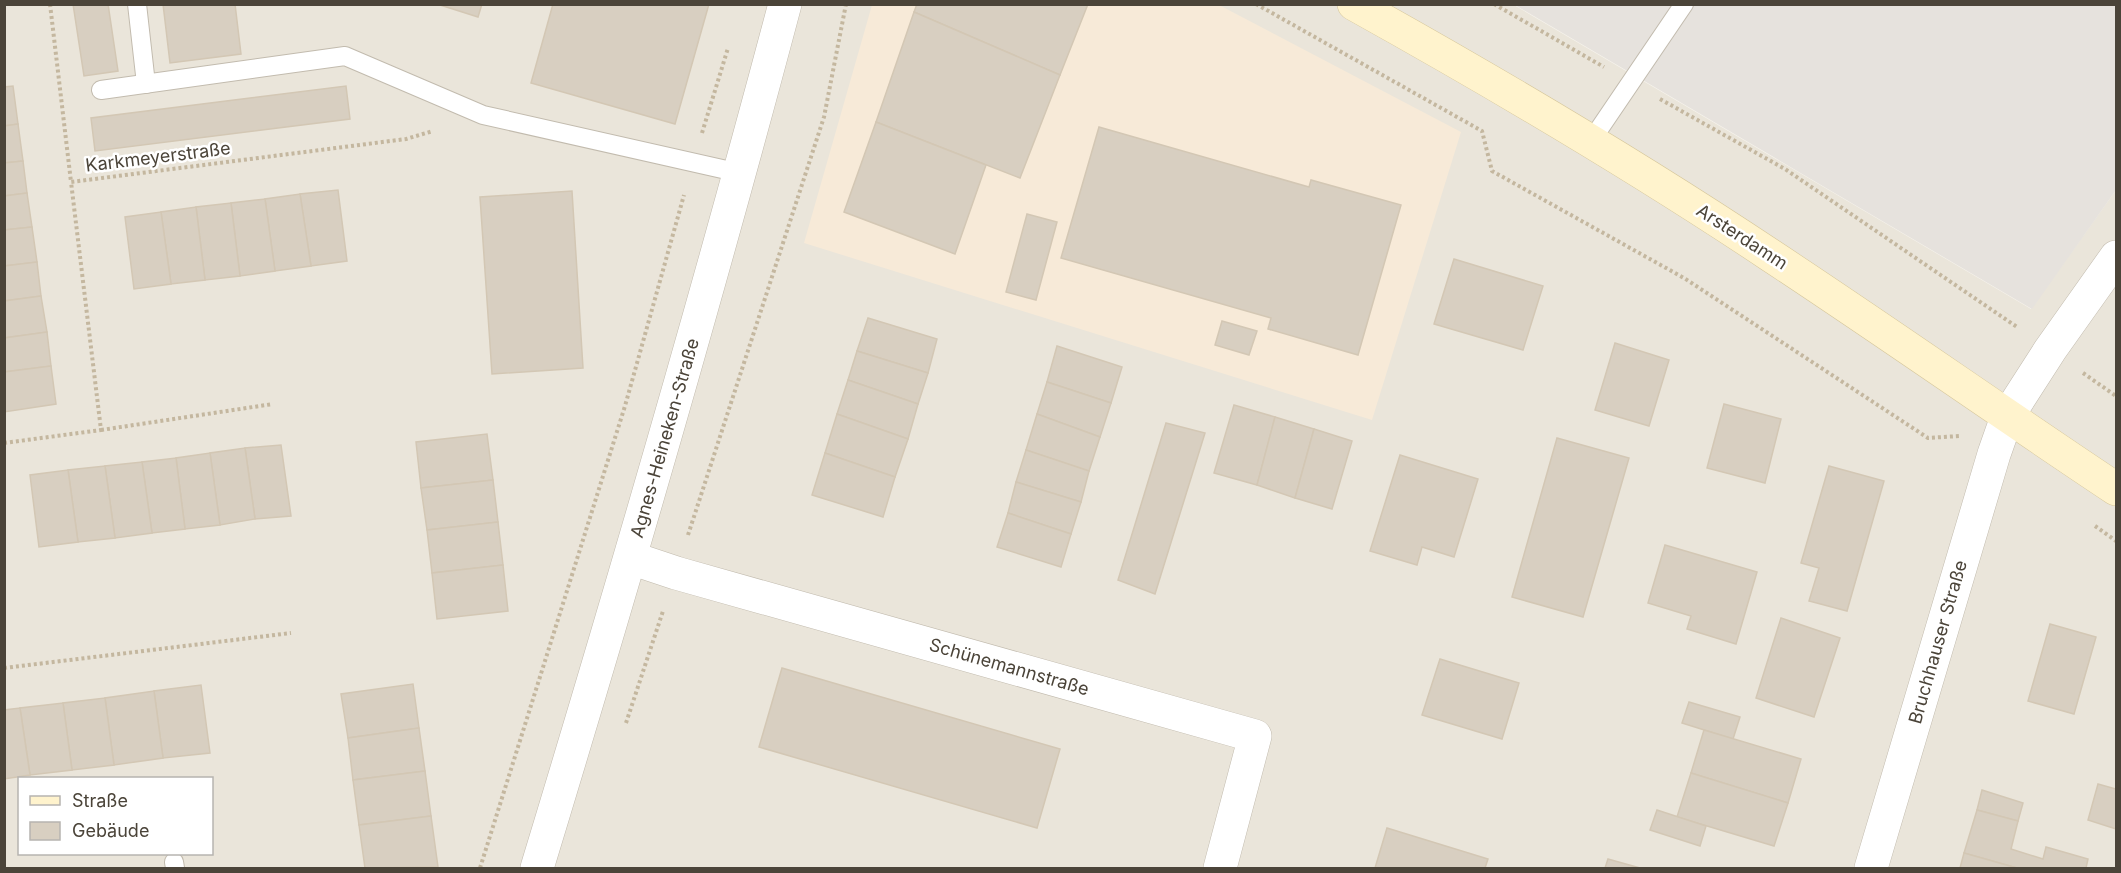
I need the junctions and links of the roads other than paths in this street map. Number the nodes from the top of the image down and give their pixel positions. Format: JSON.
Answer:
{"nodes":[{"id":1,"x":137,"y":4,"type":"edge"},
{"id":2,"x":785,"y":4,"type":"edge"},
{"id":3,"x":1354,"y":4,"type":"edge"},
{"id":4,"x":1684,"y":4,"type":"edge"},
{"id":5,"x":146,"y":84,"type":"junction"},
{"id":6,"x":101,"y":90,"type":"dead end"},
{"id":7,"x":1591,"y":141,"type":"junction"},
{"id":8,"x":740,"y":173,"type":"junction"},
{"id":9,"x":2116,"y":257,"type":"edge"},
{"id":10,"x":2007,"y":417,"type":"junction"},
{"id":11,"x":2116,"y":489,"type":"edge"},
{"id":12,"x":631,"y":558,"type":"junction"},
{"id":13,"x":537,"y":868,"type":"edge"},
{"id":14,"x":1220,"y":868,"type":"edge"},
{"id":15,"x":1871,"y":868,"type":"edge"}],
"edges":[{"from":1,"to":5,"type":"lane"},
{"from":2,"to":8,"type":"street","name":"Agnes-Heineken-Straße"},
{"from":3,"to":7,"type":"street","name":"Arsterdamm"},
{"from":4,"to":7,"type":"lane"},
{"from":5,"to":6,"type":"lane"},
{"from":5,"to":8,"type":"lane"},
{"from":7,"to":10,"type":"street","name":"Arsterdamm"},
{"from":8,"to":12,"type":"street","name":"Agnes-Heineken-Straße"},
{"from":9,"to":10,"type":"street","name":"Bruchhauser Straße"},
{"from":10,"to":11,"type":"street","name":"Arsterdamm"},
{"from":10,"to":15,"type":"street","name":"Bruchhauser Straße"},
{"from":12,"to":13,"type":"street","name":"Agnes-Heineken-Straße"},
{"from":12,"to":14,"type":"street","name":"Schünemannstraße"}]}
